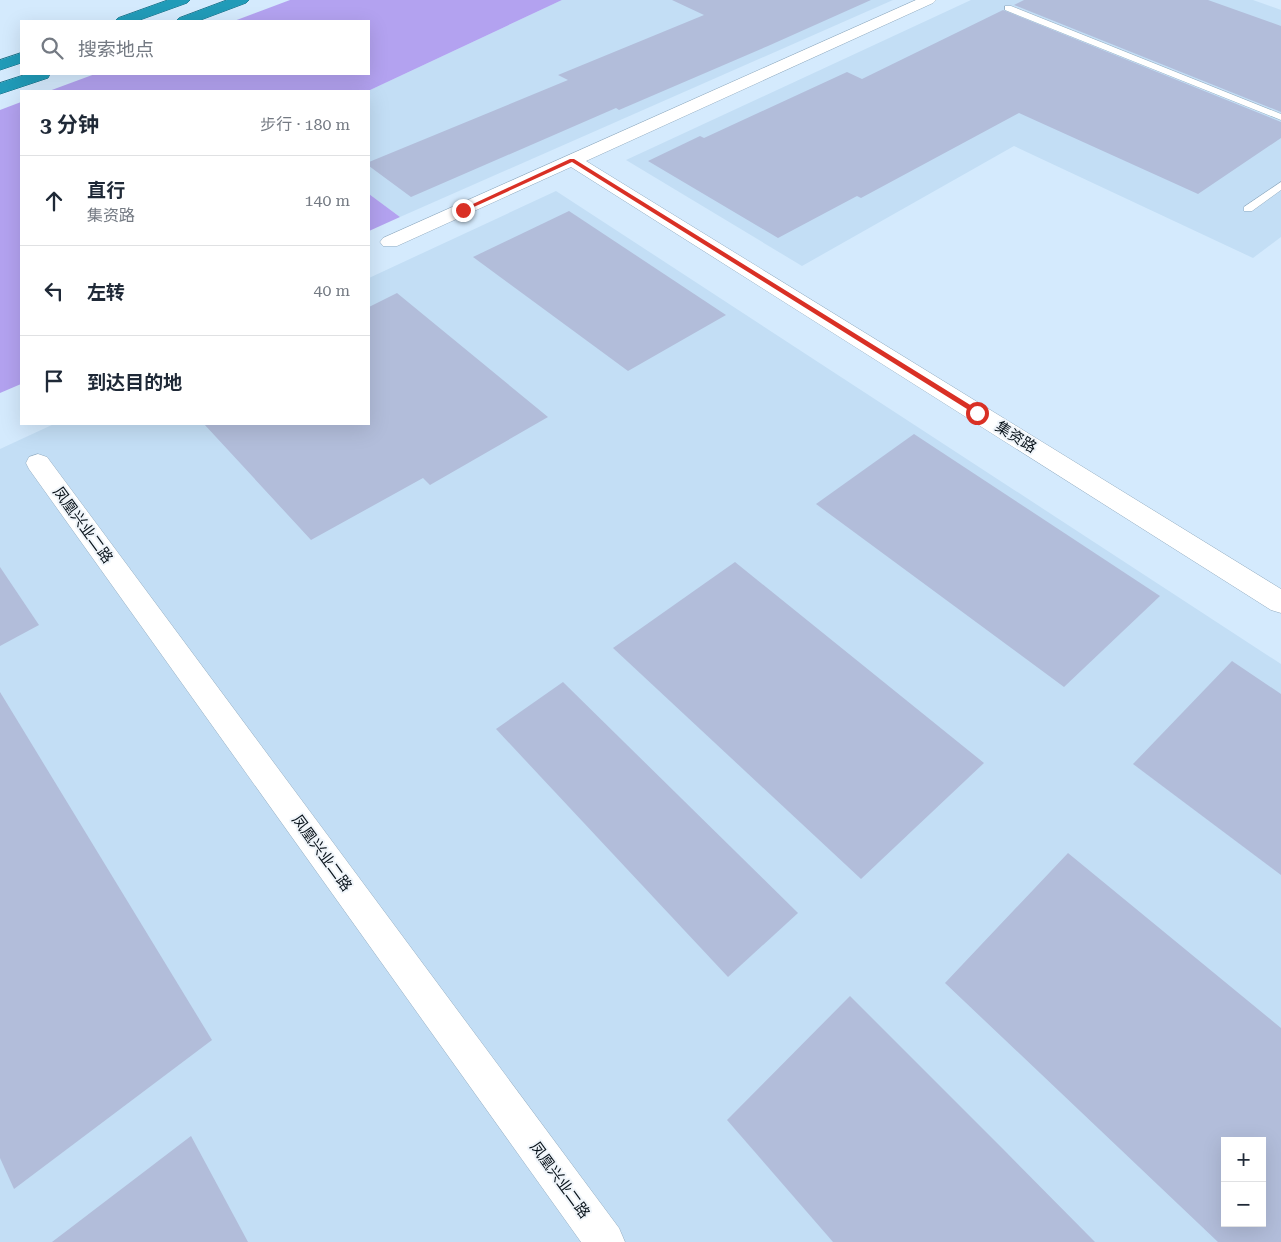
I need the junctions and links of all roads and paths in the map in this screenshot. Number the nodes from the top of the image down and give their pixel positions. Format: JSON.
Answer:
{"nodes":[{"id":1,"x":182,"y":0,"type":"edge"},
{"id":2,"x":241,"y":0,"type":"edge"},
{"id":3,"x":928,"y":0,"type":"edge"},
{"id":4,"x":1008,"y":8,"type":"dead end"},
{"id":5,"x":125,"y":20,"type":"edge"},
{"id":6,"x":187,"y":20,"type":"edge"},
{"id":7,"x":20,"y":58,"type":"edge"},
{"id":8,"x":0,"y":65,"type":"edge"},
{"id":9,"x":39,"y":75,"type":"edge"},
{"id":10,"x":0,"y":89,"type":"edge"},
{"id":11,"x":1281,"y":117,"type":"edge"},
{"id":12,"x":572,"y":160,"type":"junction"},
{"id":13,"x":1281,"y":185,"type":"edge"},
{"id":14,"x":1248,"y":209,"type":"dead end"},
{"id":15,"x":390,"y":242,"type":"dead end"},
{"id":16,"x":38,"y":463,"type":"dead end"},
{"id":17,"x":1281,"y":602,"type":"edge"},
{"id":18,"x":605,"y":1242,"type":"edge"}],
"edges":[{"from":1,"to":5,"type":"highway"},
{"from":2,"to":6,"type":"highway"},
{"from":3,"to":12,"type":"street"},
{"from":4,"to":11,"type":"lane"},
{"from":7,"to":8,"type":"highway"},
{"from":9,"to":10,"type":"highway"},
{"from":12,"to":15,"type":"street"},
{"from":12,"to":17,"type":"street","name":"集资路"},
{"from":13,"to":14,"type":"lane"},
{"from":16,"to":18,"type":"street","name":"凤凰兴业二路"}]}
